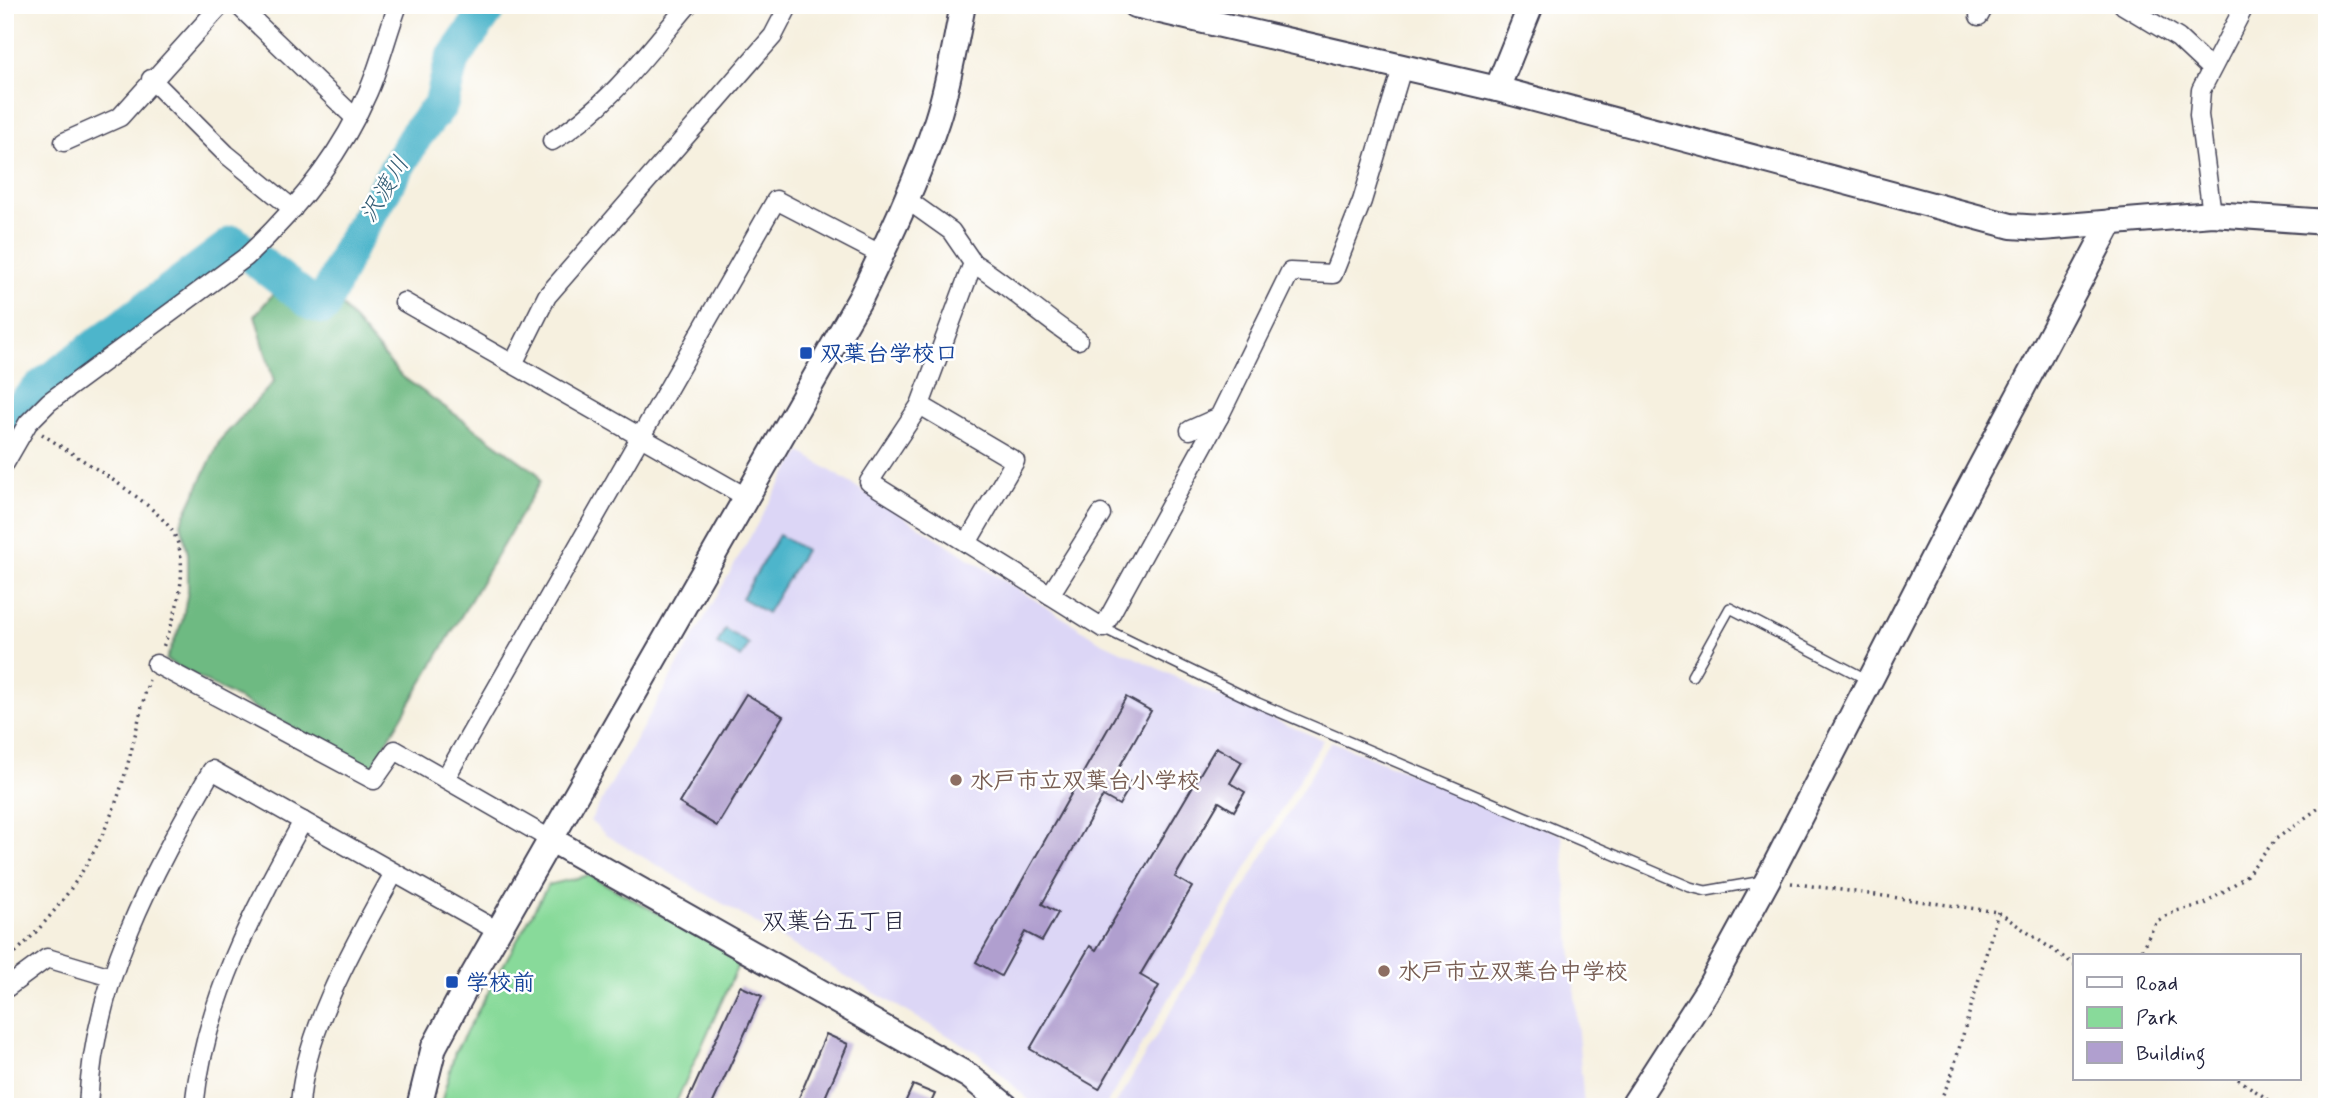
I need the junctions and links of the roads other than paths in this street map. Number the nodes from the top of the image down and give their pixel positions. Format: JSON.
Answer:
{"nodes":[{"id":1,"x":221,"y":5,"type":"edge"},
{"id":2,"x":238,"y":5,"type":"edge"},
{"id":3,"x":397,"y":5,"type":"edge"},
{"id":4,"x":688,"y":5,"type":"edge"},
{"id":5,"x":789,"y":5,"type":"edge"},
{"id":6,"x":963,"y":5,"type":"edge"},
{"id":7,"x":1135,"y":5,"type":"edge"},
{"id":8,"x":1531,"y":5,"type":"edge"},
{"id":9,"x":2123,"y":5,"type":"edge"},
{"id":10,"x":2245,"y":5,"type":"edge"},
{"id":11,"x":1403,"y":65,"type":"junction"},
{"id":12,"x":2211,"y":69,"type":"junction"},
{"id":13,"x":152,"y":79,"type":"junction"},
{"id":14,"x":1497,"y":89,"type":"junction"},
{"id":15,"x":355,"y":118,"type":"junction"},
{"id":16,"x":552,"y":141,"type":"dead end"},
{"id":17,"x":64,"y":142,"type":"dead end"},
{"id":18,"x":906,"y":199,"type":"junction"},
{"id":19,"x":293,"y":209,"type":"junction"},
{"id":20,"x":2212,"y":214,"type":"junction"},
{"id":21,"x":2111,"y":222,"type":"junction"},
{"id":22,"x":2327,"y":222,"type":"edge"},
{"id":23,"x":882,"y":254,"type":"junction"},
{"id":24,"x":973,"y":263,"type":"junction"},
{"id":25,"x":404,"y":302,"type":"dead end"},
{"id":26,"x":1078,"y":340,"type":"dead end"},
{"id":27,"x":513,"y":364,"type":"junction"},
{"id":28,"x":919,"y":405,"type":"junction"},
{"id":29,"x":1219,"y":417,"type":"junction"},
{"id":30,"x":1190,"y":430,"type":"dead end"},
{"id":31,"x":639,"y":436,"type":"junction"},
{"id":32,"x":5,"y":463,"type":"edge"},
{"id":33,"x":746,"y":497,"type":"junction"},
{"id":34,"x":1101,"y":514,"type":"dead end"},
{"id":35,"x":967,"y":543,"type":"junction"},
{"id":36,"x":1050,"y":595,"type":"junction"},
{"id":37,"x":1103,"y":628,"type":"junction"},
{"id":38,"x":156,"y":664,"type":"road end"},
{"id":39,"x":1692,"y":676,"type":"dead end"},
{"id":40,"x":1870,"y":681,"type":"junction"},
{"id":41,"x":446,"y":778,"type":"junction"},
{"id":42,"x":303,"y":821,"type":"junction"},
{"id":43,"x":550,"y":839,"type":"junction"},
{"id":44,"x":394,"y":873,"type":"junction"},
{"id":45,"x":1768,"y":880,"type":"junction"},
{"id":46,"x":498,"y":931,"type":"junction"},
{"id":47,"x":111,"y":977,"type":"junction"},
{"id":48,"x":5,"y":989,"type":"edge"},
{"id":49,"x":998,"y":1103,"type":"edge"},
{"id":50,"x":88,"y":1107,"type":"edge"},
{"id":51,"x":194,"y":1107,"type":"edge"},
{"id":52,"x":300,"y":1107,"type":"edge"},
{"id":53,"x":419,"y":1107,"type":"edge"},
{"id":54,"x":1632,"y":1107,"type":"edge"}],
"edges":[{"from":1,"to":13,"type":"street"},
{"from":2,"to":15,"type":"street"},
{"from":3,"to":15,"type":"street"},
{"from":4,"to":16,"type":"street"},
{"from":5,"to":27,"type":"street"},
{"from":6,"to":18,"type":"street"},
{"from":7,"to":11,"type":"street"},
{"from":8,"to":14,"type":"street"},
{"from":9,"to":12,"type":"street"},
{"from":10,"to":12,"type":"street"},
{"from":11,"to":14,"type":"street"},
{"from":11,"to":29,"type":"street"},
{"from":12,"to":20,"type":"street"},
{"from":13,"to":17,"type":"street"},
{"from":13,"to":19,"type":"street"},
{"from":14,"to":21,"type":"street"},
{"from":15,"to":19,"type":"street"},
{"from":18,"to":23,"type":"street"},
{"from":18,"to":24,"type":"street"},
{"from":19,"to":32,"type":"street"},
{"from":20,"to":21,"type":"street"},
{"from":20,"to":22,"type":"street"},
{"from":21,"to":40,"type":"street"},
{"from":23,"to":31,"type":"street"},
{"from":23,"to":33,"type":"street"},
{"from":24,"to":26,"type":"street"},
{"from":24,"to":28,"type":"street"},
{"from":25,"to":27,"type":"street"},
{"from":27,"to":31,"type":"street"},
{"from":28,"to":35,"type":"street"},
{"from":28,"to":35,"type":"street"},
{"from":29,"to":30,"type":"street"},
{"from":29,"to":37,"type":"street"},
{"from":31,"to":33,"type":"street"},
{"from":31,"to":41,"type":"street"},
{"from":33,"to":43,"type":"street"},
{"from":34,"to":36,"type":"street"},
{"from":35,"to":36,"type":"street"},
{"from":36,"to":37,"type":"street"},
{"from":37,"to":45,"type":"lane"},
{"from":38,"to":41,"type":"street"},
{"from":39,"to":40,"type":"lane"},
{"from":40,"to":45,"type":"street"},
{"from":41,"to":43,"type":"street"},
{"from":42,"to":44,"type":"street"},
{"from":42,"to":47,"type":"street"},
{"from":42,"to":51,"type":"street"},
{"from":43,"to":46,"type":"street"},
{"from":43,"to":49,"type":"street"},
{"from":44,"to":46,"type":"street"},
{"from":44,"to":52,"type":"street"},
{"from":45,"to":54,"type":"street"},
{"from":46,"to":53,"type":"street"},
{"from":47,"to":48,"type":"street"},
{"from":47,"to":50,"type":"street"}]}
